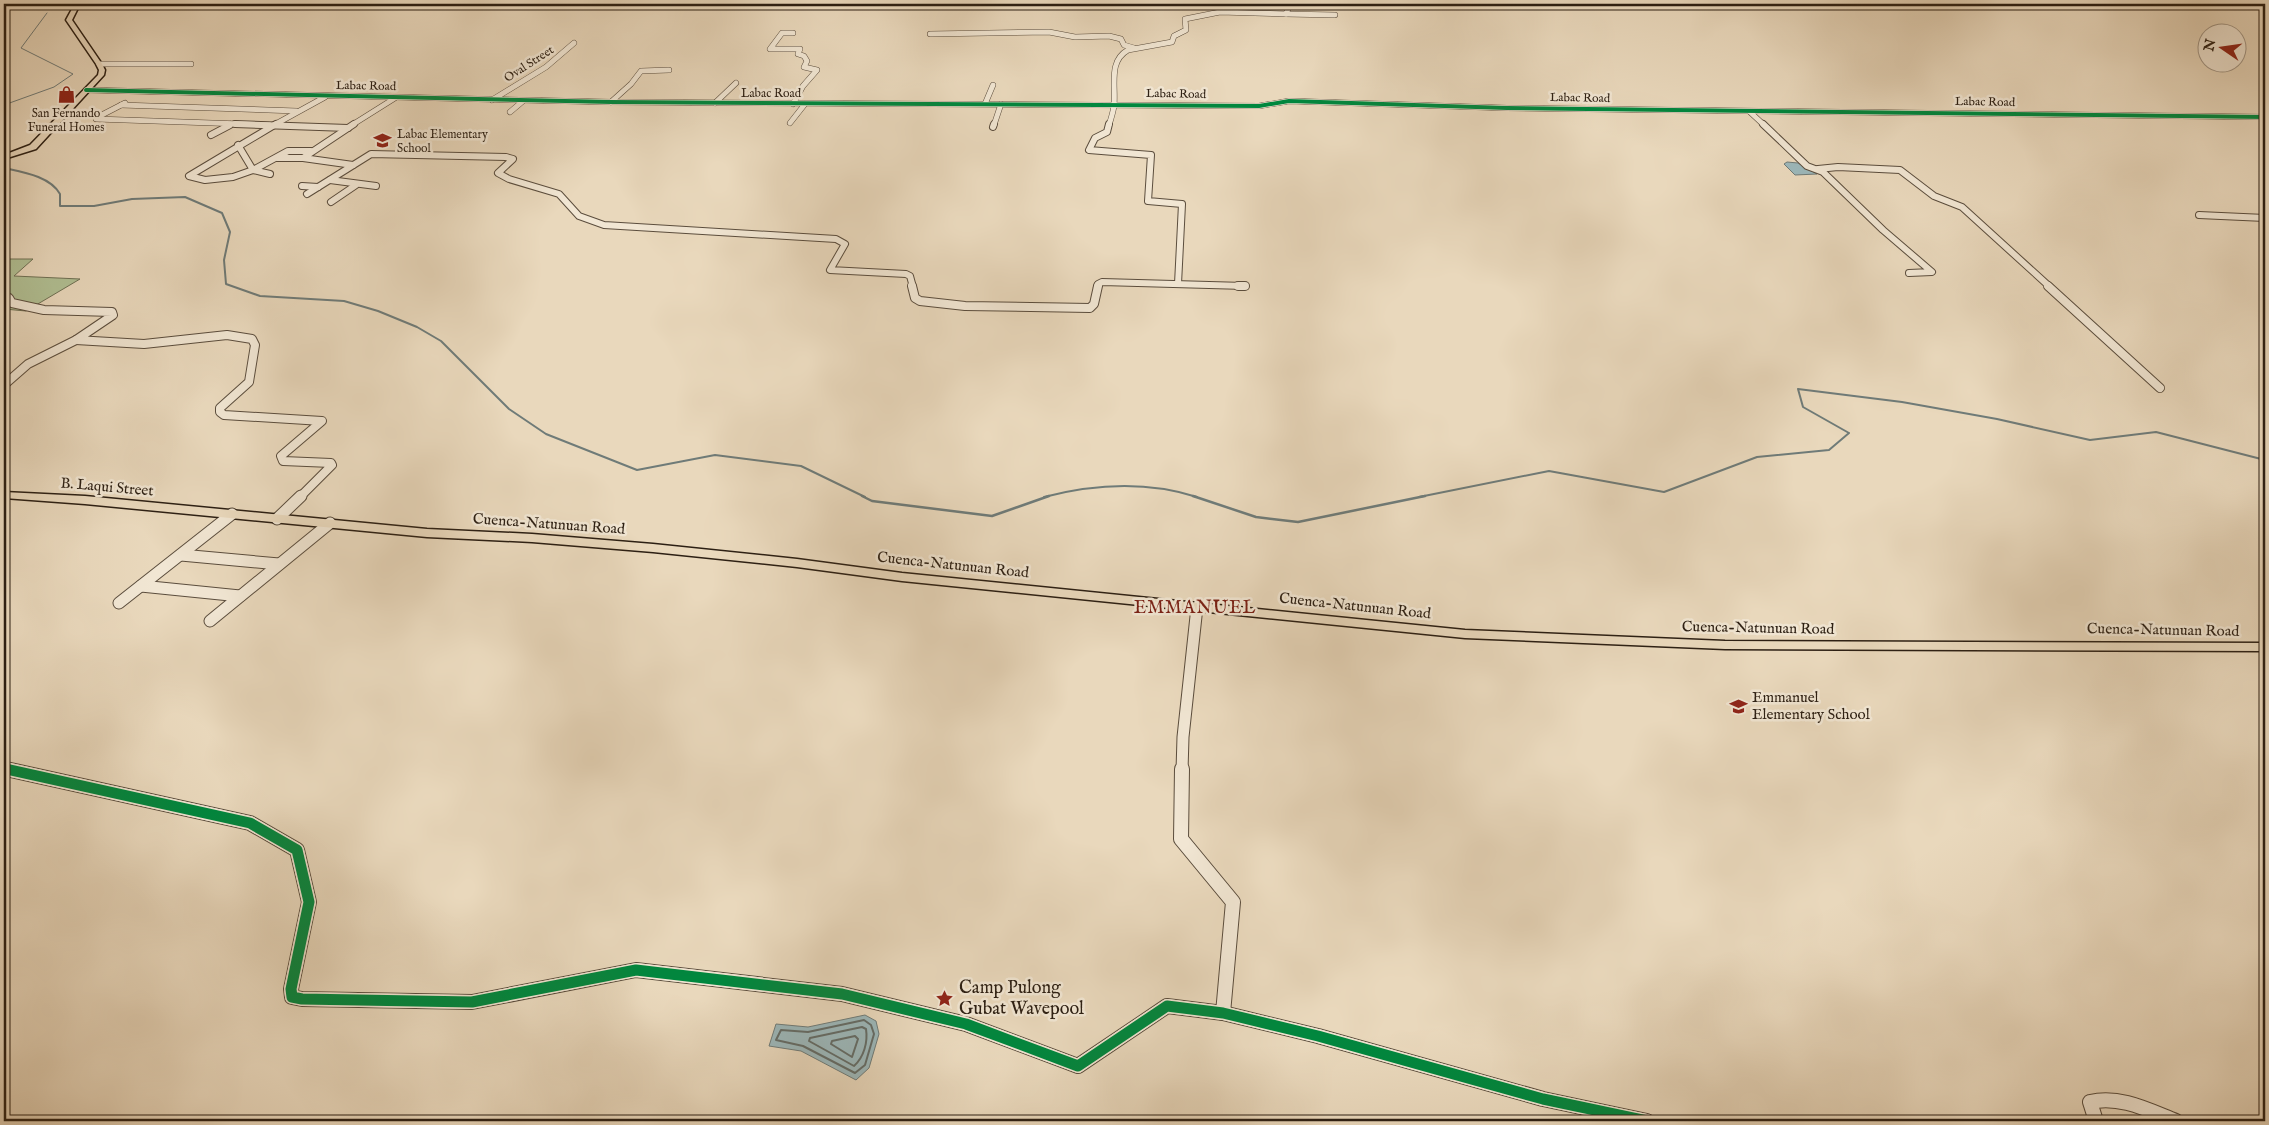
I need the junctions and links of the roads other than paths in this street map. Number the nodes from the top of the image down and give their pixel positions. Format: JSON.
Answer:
{"nodes":[{"id":1,"x":65,"y":4,"type":"edge"},
{"id":2,"x":1045,"y":4,"type":"edge"},
{"id":3,"x":1095,"y":4,"type":"edge"},
{"id":4,"x":1290,"y":4,"type":"edge"},
{"id":5,"x":1744,"y":4,"type":"edge"},
{"id":6,"x":1874,"y":4,"type":"edge"},
{"id":7,"x":1286,"y":14,"type":"junction"},
{"id":8,"x":1335,"y":15,"type":"dead end"},
{"id":9,"x":793,"y":32,"type":"dead end"},
{"id":10,"x":930,"y":34,"type":"dead end"},
{"id":11,"x":574,"y":43,"type":"dead end"},
{"id":12,"x":1134,"y":48,"type":"junction"},
{"id":13,"x":99,"y":64,"type":"junction"},
{"id":14,"x":191,"y":64,"type":"dead end"},
{"id":15,"x":669,"y":70,"type":"dead end"},
{"id":16,"x":736,"y":83,"type":"dead end"},
{"id":17,"x":993,"y":85,"type":"dead end"},
{"id":18,"x":86,"y":90,"type":"junction"},
{"id":19,"x":147,"y":91,"type":"junction"},
{"id":20,"x":202,"y":93,"type":"junction"},
{"id":21,"x":264,"y":95,"type":"junction"},
{"id":22,"x":1057,"y":95,"type":"dead end"},
{"id":23,"x":326,"y":96,"type":"junction"},
{"id":24,"x":194,"y":98,"type":"dead end"},
{"id":25,"x":396,"y":98,"type":"junction"},
{"id":26,"x":256,"y":100,"type":"dead end"},
{"id":27,"x":492,"y":100,"type":"junction"},
{"id":28,"x":523,"y":101,"type":"junction"},
{"id":29,"x":185,"y":102,"type":"dead end"},
{"id":30,"x":611,"y":102,"type":"junction"},
{"id":31,"x":715,"y":103,"type":"junction"},
{"id":32,"x":248,"y":104,"type":"dead end"},
{"id":33,"x":793,"y":104,"type":"junction"},
{"id":34,"x":805,"y":104,"type":"junction"},
{"id":35,"x":985,"y":104,"type":"junction"},
{"id":36,"x":1002,"y":104,"type":"junction"},
{"id":37,"x":1056,"y":104,"type":"junction"},
{"id":38,"x":1114,"y":104,"type":"junction"},
{"id":39,"x":121,"y":106,"type":"junction"},
{"id":40,"x":176,"y":107,"type":"junction"},
{"id":41,"x":239,"y":109,"type":"junction"},
{"id":42,"x":299,"y":111,"type":"junction"},
{"id":43,"x":510,"y":112,"type":"dead end"},
{"id":44,"x":1750,"y":112,"type":"junction"},
{"id":45,"x":2265,"y":117,"type":"edge"},
{"id":46,"x":147,"y":121,"type":"junction"},
{"id":47,"x":790,"y":123,"type":"dead end"},
{"id":48,"x":211,"y":124,"type":"junction"},
{"id":49,"x":232,"y":124,"type":"junction"},
{"id":50,"x":272,"y":126,"type":"junction"},
{"id":51,"x":993,"y":127,"type":"dead end"},
{"id":52,"x":348,"y":128,"type":"junction"},
{"id":53,"x":211,"y":135,"type":"dead end"},
{"id":54,"x":238,"y":145,"type":"junction"},
{"id":55,"x":311,"y":151,"type":"junction"},
{"id":56,"x":5,"y":156,"type":"edge"},
{"id":57,"x":276,"y":158,"type":"junction"},
{"id":58,"x":303,"y":158,"type":"junction"},
{"id":59,"x":353,"y":165,"type":"junction"},
{"id":60,"x":1818,"y":169,"type":"junction"},
{"id":61,"x":253,"y":170,"type":"junction"},
{"id":62,"x":270,"y":174,"type":"dead end"},
{"id":63,"x":330,"y":180,"type":"junction"},
{"id":64,"x":356,"y":185,"type":"junction"},
{"id":65,"x":302,"y":186,"type":"dead end"},
{"id":66,"x":376,"y":186,"type":"dead end"},
{"id":67,"x":318,"y":187,"type":"junction"},
{"id":68,"x":307,"y":194,"type":"dead end"},
{"id":69,"x":331,"y":202,"type":"dead end"},
{"id":70,"x":2199,"y":215,"type":"dead end"},
{"id":71,"x":2265,"y":218,"type":"edge"},
{"id":72,"x":1909,"y":273,"type":"dead end"},
{"id":73,"x":1178,"y":284,"type":"junction"},
{"id":74,"x":1246,"y":286,"type":"dead end"},
{"id":75,"x":4,"y":298,"type":"edge"},
{"id":76,"x":76,"y":340,"type":"junction"},
{"id":77,"x":4,"y":385,"type":"edge"},
{"id":78,"x":2160,"y":388,"type":"dead end"},
{"id":79,"x":4,"y":495,"type":"edge"},
{"id":80,"x":207,"y":511,"type":"joint"},
{"id":81,"x":232,"y":514,"type":"junction"},
{"id":82,"x":277,"y":519,"type":"junction"},
{"id":83,"x":330,"y":523,"type":"junction"},
{"id":84,"x":181,"y":555,"type":"junction"},
{"id":85,"x":279,"y":564,"type":"junction"},
{"id":86,"x":141,"y":586,"type":"junction"},
{"id":87,"x":240,"y":596,"type":"junction"},
{"id":88,"x":119,"y":603,"type":"dead end"},
{"id":89,"x":1197,"y":608,"type":"junction"},
{"id":90,"x":210,"y":621,"type":"dead end"},
{"id":91,"x":2265,"y":647,"type":"edge"},
{"id":92,"x":4,"y":769,"type":"edge"},
{"id":93,"x":1223,"y":1013,"type":"junction"},
{"id":94,"x":1647,"y":1121,"type":"edge"},
{"id":95,"x":2096,"y":1121,"type":"edge"},
{"id":96,"x":2176,"y":1121,"type":"edge"}],
"edges":[{"from":1,"to":13,"type":"main road"},
{"from":2,"to":3,"type":"street"},
{"from":4,"to":7,"type":"street"},
{"from":5,"to":6,"type":"street"},
{"from":7,"to":8,"type":"street"},
{"from":7,"to":12,"type":"street"},
{"from":9,"to":33,"type":"street"},
{"from":10,"to":12,"type":"street"},
{"from":11,"to":27,"type":"street","name":"Oval Street"},
{"from":12,"to":38,"type":"street"},
{"from":13,"to":14,"type":"street"},
{"from":13,"to":18,"type":"main road"},
{"from":15,"to":30,"type":"street"},
{"from":16,"to":31,"type":"street"},
{"from":17,"to":35,"type":"street"},
{"from":18,"to":19,"type":"street","name":"Labac Road"},
{"from":18,"to":56,"type":"main road"},
{"from":19,"to":20,"type":"street","name":"Labac Road"},
{"from":19,"to":39,"type":"street"},
{"from":20,"to":21,"type":"street","name":"Labac Road"},
{"from":20,"to":24,"type":"street"},
{"from":21,"to":23,"type":"street","name":"Labac Road"},
{"from":21,"to":26,"type":"street"},
{"from":22,"to":37,"type":"street"},
{"from":23,"to":25,"type":"street","name":"Labac Road"},
{"from":23,"to":42,"type":"street"},
{"from":25,"to":27,"type":"street","name":"Labac Road"},
{"from":25,"to":52,"type":"street"},
{"from":27,"to":28,"type":"street","name":"Labac Road"},
{"from":28,"to":30,"type":"street","name":"Labac Road"},
{"from":28,"to":43,"type":"street"},
{"from":29,"to":40,"type":"street"},
{"from":30,"to":31,"type":"street","name":"Labac Road"},
{"from":31,"to":33,"type":"street","name":"Labac Road"},
{"from":32,"to":41,"type":"street"},
{"from":33,"to":34,"type":"street","name":"Labac Road"},
{"from":34,"to":35,"type":"street","name":"Labac Road"},
{"from":34,"to":47,"type":"street"},
{"from":35,"to":36,"type":"street","name":"Labac Road"},
{"from":36,"to":37,"type":"street","name":"Labac Road"},
{"from":36,"to":51,"type":"street"},
{"from":37,"to":38,"type":"street","name":"Labac Road"},
{"from":38,"to":44,"type":"street","name":"Labac Road"},
{"from":38,"to":73,"type":"street"},
{"from":39,"to":40,"type":"street"},
{"from":39,"to":46,"type":"street"},
{"from":40,"to":41,"type":"street"},
{"from":40,"to":46,"type":"street"},
{"from":41,"to":42,"type":"street"},
{"from":41,"to":48,"type":"street"},
{"from":42,"to":50,"type":"street"},
{"from":44,"to":45,"type":"street","name":"Labac Road"},
{"from":44,"to":60,"type":"street"},
{"from":46,"to":48,"type":"street"},
{"from":48,"to":49,"type":"street"},
{"from":49,"to":50,"type":"street"},
{"from":49,"to":53,"type":"street"},
{"from":50,"to":52,"type":"street"},
{"from":50,"to":54,"type":"street"},
{"from":52,"to":55,"type":"street"},
{"from":54,"to":61,"type":"street"},
{"from":54,"to":61,"type":"street"},
{"from":55,"to":57,"type":"street"},
{"from":55,"to":58,"type":"street"},
{"from":57,"to":58,"type":"street"},
{"from":57,"to":61,"type":"street"},
{"from":58,"to":59,"type":"street"},
{"from":59,"to":63,"type":"street"},
{"from":59,"to":73,"type":"street"},
{"from":60,"to":72,"type":"street"},
{"from":60,"to":78,"type":"street"},
{"from":61,"to":62,"type":"street"},
{"from":63,"to":64,"type":"street"},
{"from":63,"to":67,"type":"street"},
{"from":64,"to":66,"type":"street"},
{"from":64,"to":69,"type":"street"},
{"from":65,"to":67,"type":"street"},
{"from":67,"to":68,"type":"street"},
{"from":70,"to":71,"type":"street"},
{"from":73,"to":74,"type":"street"},
{"from":75,"to":76,"type":"street"},
{"from":76,"to":77,"type":"street"},
{"from":76,"to":82,"type":"street"},
{"from":79,"to":80,"type":"main road","name":"B. Laqui Street"},
{"from":80,"to":81,"type":"main road","name":"Cuenca-Natunuan Road"},
{"from":81,"to":82,"type":"main road","name":"Cuenca-Natunuan Road"},
{"from":81,"to":84,"type":"street"},
{"from":82,"to":83,"type":"main road","name":"Cuenca-Natunuan Road"},
{"from":83,"to":85,"type":"street"},
{"from":83,"to":89,"type":"main road","name":"Cuenca-Natunuan Road"},
{"from":84,"to":85,"type":"street"},
{"from":84,"to":86,"type":"street"},
{"from":85,"to":87,"type":"street"},
{"from":86,"to":87,"type":"street"},
{"from":86,"to":88,"type":"street"},
{"from":87,"to":90,"type":"street"},
{"from":89,"to":91,"type":"main road","name":"Cuenca-Natunuan Road"},
{"from":89,"to":93,"type":"street"},
{"from":92,"to":93,"type":"street"},
{"from":93,"to":94,"type":"street"},
{"from":95,"to":96,"type":"street"}]}
